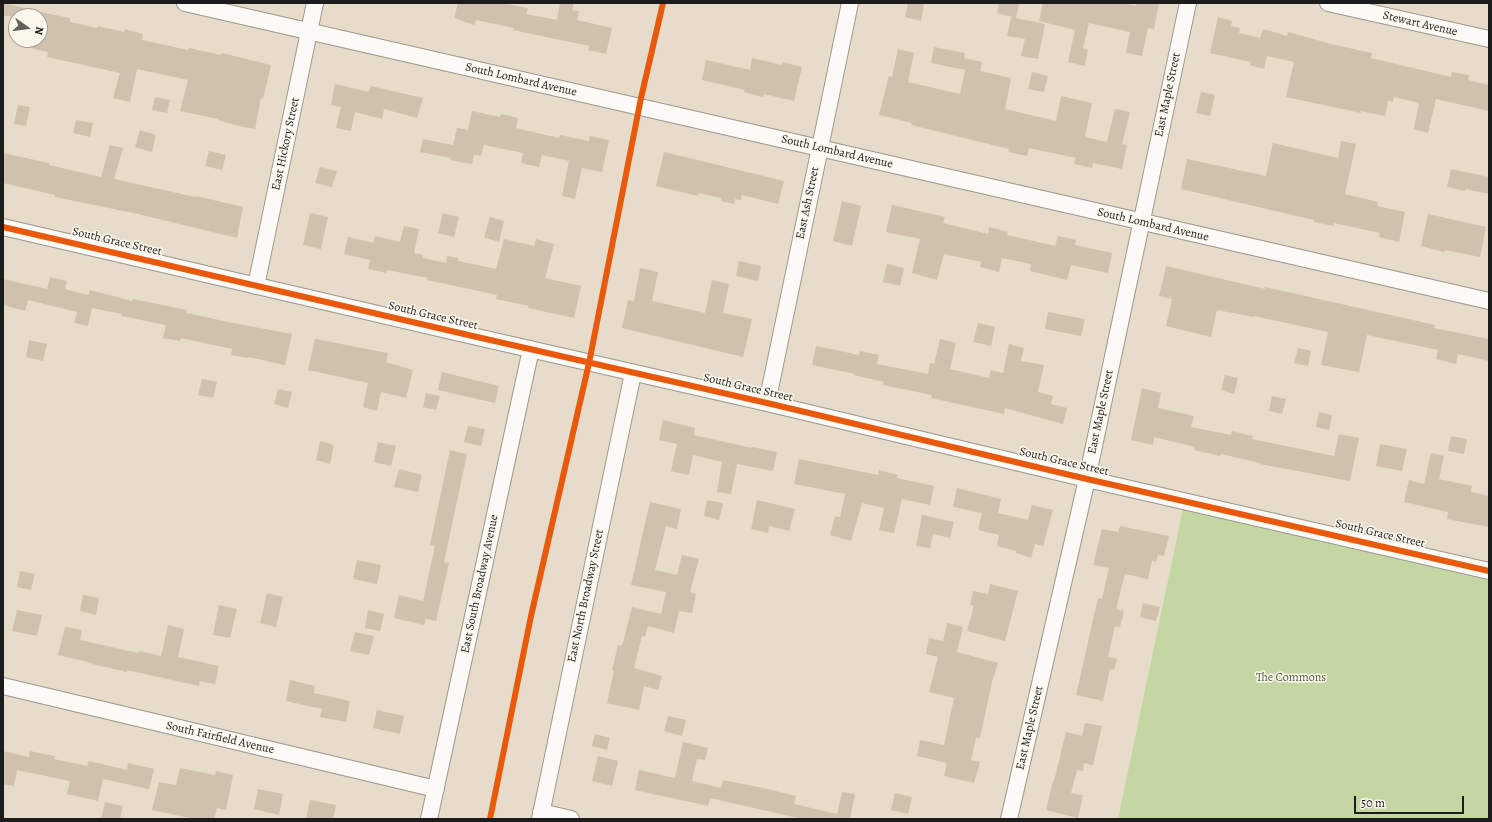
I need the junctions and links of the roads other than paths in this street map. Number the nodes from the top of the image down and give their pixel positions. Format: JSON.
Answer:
{"nodes":[{"id":1,"x":185,"y":3,"type":"edge"},
{"id":2,"x":315,"y":3,"type":"edge"},
{"id":3,"x":850,"y":3,"type":"edge"},
{"id":4,"x":1188,"y":3,"type":"edge"},
{"id":5,"x":1328,"y":3,"type":"edge"},
{"id":6,"x":309,"y":31,"type":"junction"},
{"id":7,"x":1489,"y":39,"type":"edge"},
{"id":8,"x":819,"y":148,"type":"junction"},
{"id":9,"x":1141,"y":222,"type":"junction"},
{"id":10,"x":3,"y":227,"type":"edge"},
{"id":11,"x":256,"y":286,"type":"junction"},
{"id":12,"x":1489,"y":301,"type":"edge"},
{"id":13,"x":531,"y":349,"type":"junction"},
{"id":14,"x":633,"y":373,"type":"junction"},
{"id":15,"x":767,"y":403,"type":"junction"},
{"id":16,"x":1087,"y":479,"type":"junction"},
{"id":17,"x":1489,"y":570,"type":"edge"},
{"id":18,"x":3,"y":686,"type":"edge"},
{"id":19,"x":436,"y":789,"type":"junction"},
{"id":20,"x":540,"y":815,"type":"edge"},
{"id":21,"x":429,"y":819,"type":"edge"},
{"id":22,"x":571,"y":819,"type":"edge"},
{"id":23,"x":1009,"y":819,"type":"edge"}],
"edges":[{"from":1,"to":6,"type":"street","name":"South Lombard Avenue"},
{"from":2,"to":6,"type":"street","name":"East Hickory Street"},
{"from":3,"to":8,"type":"street","name":"East Ash Street"},
{"from":4,"to":9,"type":"street","name":"East Maple Street"},
{"from":5,"to":7,"type":"street","name":"Stewart Avenue"},
{"from":6,"to":8,"type":"street","name":"South Lombard Avenue"},
{"from":6,"to":11,"type":"street","name":"East Hickory Street"},
{"from":8,"to":9,"type":"street","name":"South Lombard Avenue"},
{"from":8,"to":15,"type":"street","name":"East Ash Street"},
{"from":9,"to":12,"type":"street","name":"South Lombard Avenue"},
{"from":9,"to":16,"type":"street","name":"East Maple Street"},
{"from":10,"to":11,"type":"street","name":"South Grace Street"},
{"from":11,"to":13,"type":"street","name":"South Grace Street"},
{"from":13,"to":14,"type":"street","name":"South Grace Street"},
{"from":13,"to":19,"type":"street","name":"East South Broadway Avenue"},
{"from":14,"to":15,"type":"street","name":"South Grace Street"},
{"from":14,"to":20,"type":"street","name":"East North Broadway Street"},
{"from":15,"to":16,"type":"street","name":"South Grace Street"},
{"from":16,"to":17,"type":"street","name":"South Grace Street"},
{"from":16,"to":23,"type":"street","name":"East Maple Street"},
{"from":18,"to":19,"type":"street","name":"South Fairfield Avenue"},
{"from":19,"to":21,"type":"street","name":"East South Broadway Avenue"},
{"from":20,"to":22,"type":"street"}]}
